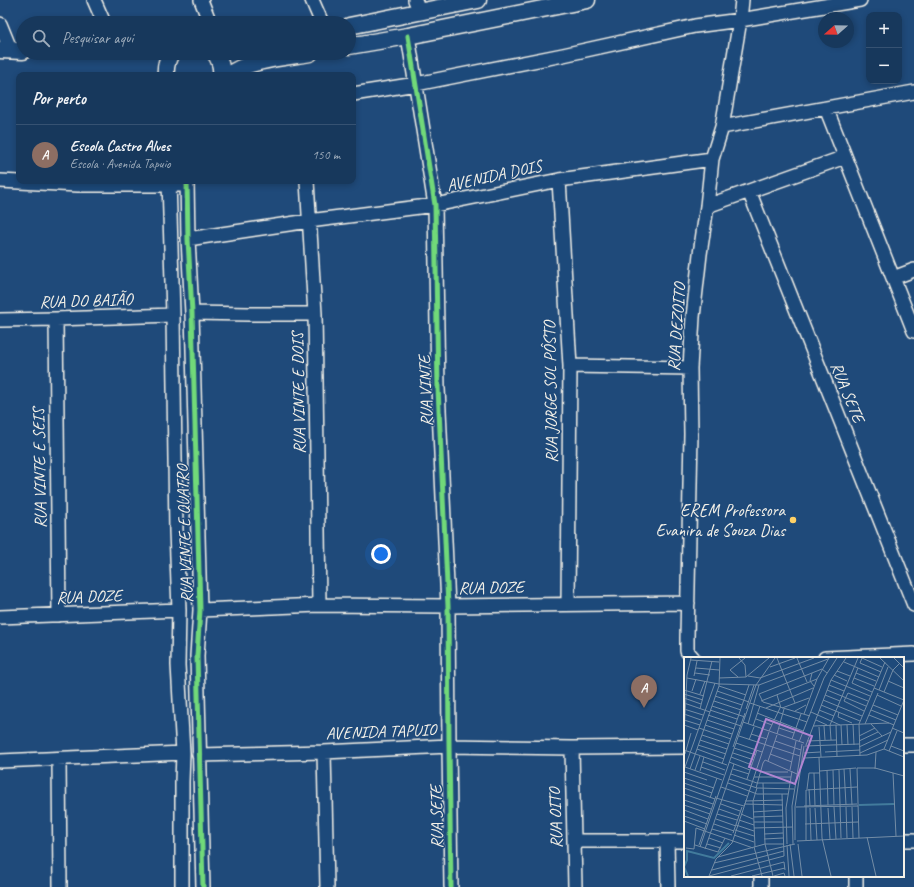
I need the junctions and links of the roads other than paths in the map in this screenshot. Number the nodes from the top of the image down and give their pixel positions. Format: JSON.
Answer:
{"nodes":[{"id":1,"x":94,"y":0,"type":"edge"},
{"id":2,"x":201,"y":0,"type":"edge"},
{"id":3,"x":312,"y":0,"type":"edge"},
{"id":4,"x":478,"y":0,"type":"edge"},
{"id":5,"x":587,"y":0,"type":"edge"},
{"id":6,"x":742,"y":0,"type":"edge"},
{"id":7,"x":860,"y":0,"type":"edge"},
{"id":8,"x":417,"y":6,"type":"edge"},
{"id":9,"x":101,"y":16,"type":"edge"},
{"id":10,"x":207,"y":16,"type":"edge"},
{"id":11,"x":319,"y":16,"type":"edge"},
{"id":12,"x":740,"y":20,"type":"junction"},
{"id":13,"x":0,"y":24,"type":"edge"},
{"id":14,"x":356,"y":24,"type":"edge"},
{"id":15,"x":408,"y":36,"type":"junction"},
{"id":16,"x":356,"y":45,"type":"edge"},
{"id":17,"x":11,"y":51,"type":"edge"},
{"id":18,"x":167,"y":60,"type":"edge"},
{"id":19,"x":219,"y":60,"type":"edge"},
{"id":20,"x":273,"y":60,"type":"edge"},
{"id":21,"x":166,"y":72,"type":"edge"},
{"id":22,"x":221,"y":72,"type":"edge"},
{"id":23,"x":234,"y":72,"type":"edge"},
{"id":24,"x":416,"y":84,"type":"junction"},
{"id":25,"x":914,"y":92,"type":"edge"},
{"id":26,"x":356,"y":94,"type":"edge"},
{"id":27,"x":826,"y":108,"type":"junction"},
{"id":28,"x":722,"y":127,"type":"junction"},
{"id":29,"x":845,"y":157,"type":"junction"},
{"id":30,"x":712,"y":159,"type":"junction"},
{"id":31,"x":559,"y":180,"type":"junction"},
{"id":32,"x":0,"y":181,"type":"edge"},
{"id":33,"x":16,"y":182,"type":"edge"},
{"id":34,"x":58,"y":184,"type":"edge"},
{"id":35,"x":124,"y":184,"type":"edge"},
{"id":36,"x":169,"y":184,"type":"edge"},
{"id":37,"x":187,"y":184,"type":"edge"},
{"id":38,"x":307,"y":184,"type":"edge"},
{"id":39,"x":749,"y":191,"type":"junction"},
{"id":40,"x":435,"y":205,"type":"junction"},
{"id":41,"x":707,"y":206,"type":"junction"},
{"id":42,"x":309,"y":221,"type":"junction"},
{"id":43,"x":188,"y":239,"type":"junction"},
{"id":44,"x":914,"y":270,"type":"edge"},
{"id":45,"x":893,"y":278,"type":"junction"},
{"id":46,"x":192,"y":312,"type":"junction"},
{"id":47,"x":315,"y":314,"type":"junction"},
{"id":48,"x":173,"y":315,"type":"junction"},
{"id":49,"x":56,"y":319,"type":"junction"},
{"id":50,"x":0,"y":320,"type":"edge"},
{"id":51,"x":914,"y":331,"type":"edge"},
{"id":52,"x":570,"y":366,"type":"junction"},
{"id":53,"x":690,"y":368,"type":"junction"},
{"id":54,"x":688,"y":602,"type":"junction"},
{"id":55,"x":568,"y":604,"type":"junction"},
{"id":56,"x":319,"y":605,"type":"junction"},
{"id":57,"x":914,"y":605,"type":"edge"},
{"id":58,"x":448,"y":606,"type":"junction"},
{"id":59,"x":179,"y":610,"type":"junction"},
{"id":60,"x":200,"y":610,"type":"junction"},
{"id":61,"x":59,"y":615,"type":"junction"},
{"id":62,"x":0,"y":617,"type":"edge"},
{"id":63,"x":914,"y":654,"type":"edge"},
{"id":64,"x":692,"y":657,"type":"edge"},
{"id":65,"x":853,"y":657,"type":"edge"},
{"id":66,"x":449,"y":746,"type":"junction"},
{"id":67,"x":684,"y":747,"type":"edge"},
{"id":68,"x":572,"y":748,"type":"junction"},
{"id":69,"x":324,"y":752,"type":"junction"},
{"id":70,"x":183,"y":753,"type":"junction"},
{"id":71,"x":199,"y":756,"type":"junction"},
{"id":72,"x":59,"y":759,"type":"junction"},
{"id":73,"x":0,"y":761,"type":"edge"},
{"id":74,"x":200,"y":780,"type":"junction"},
{"id":75,"x":182,"y":782,"type":"junction"},
{"id":76,"x":574,"y":841,"type":"junction"},
{"id":77,"x":667,"y":841,"type":"junction"},
{"id":78,"x":684,"y":841,"type":"edge"},
{"id":79,"x":60,"y":887,"type":"edge"},
{"id":80,"x":182,"y":887,"type":"edge"},
{"id":81,"x":203,"y":887,"type":"edge"},
{"id":82,"x":327,"y":887,"type":"edge"},
{"id":83,"x":452,"y":887,"type":"edge"},
{"id":84,"x":575,"y":887,"type":"edge"},
{"id":85,"x":668,"y":887,"type":"edge"}],
"edges":[{"from":1,"to":9,"type":"street"},
{"from":2,"to":10,"type":"street"},
{"from":3,"to":11,"type":"street"},
{"from":4,"to":8,"type":"main road"},
{"from":5,"to":15,"type":"main road"},
{"from":6,"to":12,"type":"street","name":"RUA DEZOITO"},
{"from":7,"to":12,"type":"street"},
{"from":8,"to":14,"type":"main road"},
{"from":12,"to":24,"type":"street"},
{"from":12,"to":28,"type":"street","name":"RUA DEZOITO"},
{"from":13,"to":17,"type":"street"},
{"from":15,"to":16,"type":"main road"},
{"from":15,"to":24,"type":"street","name":"RUA VINTE"},
{"from":18,"to":21,"type":"main road"},
{"from":19,"to":22,"type":"main road"},
{"from":20,"to":23,"type":"main road"},
{"from":24,"to":26,"type":"street"},
{"from":24,"to":40,"type":"street","name":"RUA VINTE"},
{"from":25,"to":27,"type":"street"},
{"from":27,"to":28,"type":"street"},
{"from":27,"to":29,"type":"street"},
{"from":28,"to":30,"type":"street","name":"RUA DEZOITO"},
{"from":29,"to":39,"type":"street"},
{"from":29,"to":45,"type":"street"},
{"from":30,"to":31,"type":"street","name":"AVENIDA DOIS"},
{"from":30,"to":41,"type":"street","name":"RUA DEZOITO"},
{"from":31,"to":40,"type":"street","name":"AVENIDA DOIS"},
{"from":31,"to":52,"type":"street","name":"RUA JORGE SOL PÔSTO"},
{"from":32,"to":33,"type":"street"},
{"from":34,"to":35,"type":"street"},
{"from":36,"to":48,"type":"street","name":"RUA VINTE E QUATRO"},
{"from":37,"to":43,"type":"street","name":"RUA VINTE E QUATRO"},
{"from":38,"to":42,"type":"street","name":"RUA VINTE E DOIS"},
{"from":39,"to":41,"type":"street"},
{"from":39,"to":57,"type":"street","name":"RUA SETE"},
{"from":40,"to":42,"type":"street","name":"AVENIDA DOIS"},
{"from":40,"to":58,"type":"street","name":"RUA VINTE"},
{"from":41,"to":53,"type":"street","name":"RUA DEZOITO"},
{"from":42,"to":43,"type":"street","name":"AVENIDA DOIS"},
{"from":42,"to":47,"type":"street","name":"RUA VINTE E DOIS"},
{"from":43,"to":46,"type":"street","name":"RUA VINTE E QUATRO"},
{"from":44,"to":45,"type":"street"},
{"from":45,"to":51,"type":"street"},
{"from":46,"to":47,"type":"street"},
{"from":46,"to":60,"type":"street","name":"RUA VINTE E QUATRO"},
{"from":47,"to":56,"type":"street","name":"RUA VINTE E DOIS"},
{"from":48,"to":49,"type":"street","name":"RUA DO BAIÃO"},
{"from":48,"to":59,"type":"street","name":"RUA VINTE E QUATRO"},
{"from":49,"to":50,"type":"street","name":"RUA DO BAIÃO"},
{"from":49,"to":61,"type":"street","name":"RUA VINTE E SEIS"},
{"from":52,"to":53,"type":"street"},
{"from":52,"to":55,"type":"street","name":"RUA JORGE SOL PÔSTO"},
{"from":53,"to":54,"type":"street","name":"RUA DEZOITO"},
{"from":54,"to":55,"type":"street","name":"RUA DOZE"},
{"from":54,"to":64,"type":"street","name":"RUA DEZOITO"},
{"from":55,"to":58,"type":"street","name":"RUA DOZE"},
{"from":56,"to":58,"type":"street","name":"RUA DOZE"},
{"from":56,"to":60,"type":"street","name":"RUA DOZE"},
{"from":58,"to":66,"type":"street","name":"RUA VINTE"},
{"from":59,"to":61,"type":"street","name":"RUA DOZE"},
{"from":59,"to":70,"type":"street","name":"RUA VINTE E QUATRO"},
{"from":60,"to":71,"type":"street","name":"RUA VINTE E QUATRO"},
{"from":61,"to":62,"type":"street","name":"RUA DOZE"},
{"from":63,"to":65,"type":"street"},
{"from":66,"to":68,"type":"street","name":"AVENIDA TAPUIO"},
{"from":66,"to":69,"type":"street","name":"AVENIDA TAPUIO"},
{"from":66,"to":83,"type":"street","name":"RUA SETE"},
{"from":67,"to":68,"type":"street","name":"AVENIDA TAPUIO"},
{"from":68,"to":76,"type":"street","name":"RUA OITO"},
{"from":69,"to":71,"type":"street","name":"AVENIDA TAPUIO"},
{"from":69,"to":82,"type":"street"},
{"from":70,"to":72,"type":"street"},
{"from":70,"to":75,"type":"street","name":"RUA VINTE E QUATRO"},
{"from":71,"to":74,"type":"street","name":"RUA VINTE E QUATRO"},
{"from":72,"to":73,"type":"street"},
{"from":72,"to":79,"type":"street"},
{"from":74,"to":75,"type":"street"},
{"from":74,"to":81,"type":"street","name":"RUA VINTE E QUATRO"},
{"from":75,"to":80,"type":"street","name":"RUA VINTE E QUATRO"},
{"from":76,"to":77,"type":"street"},
{"from":76,"to":84,"type":"street","name":"RUA OITO"},
{"from":77,"to":78,"type":"street"},
{"from":77,"to":85,"type":"street"}]}
